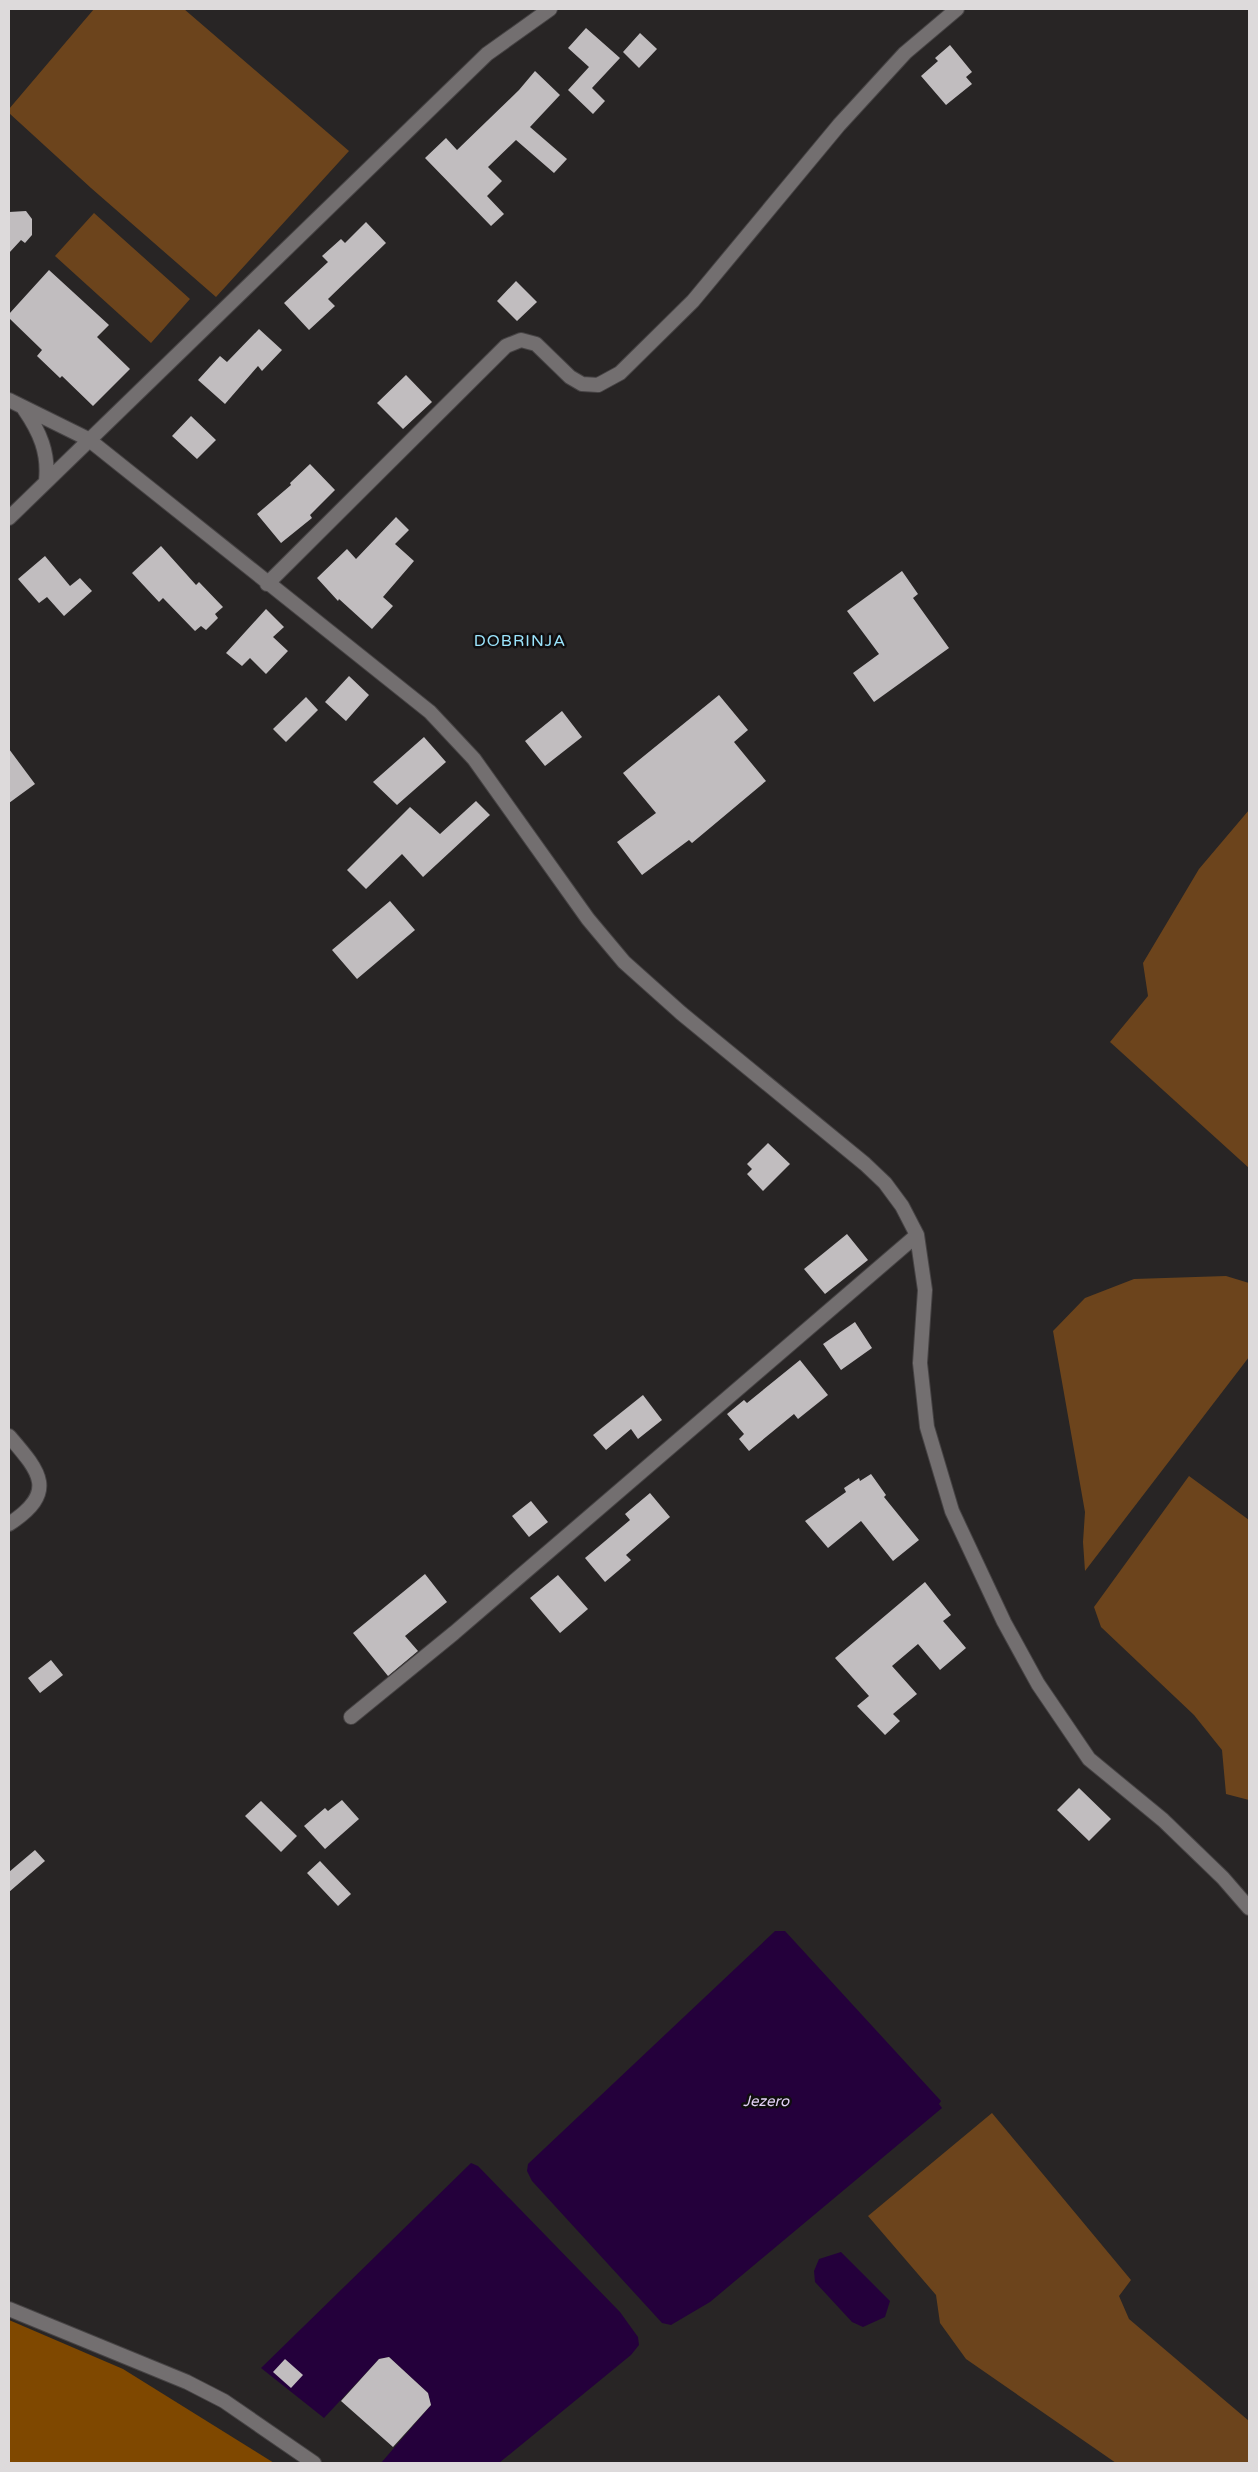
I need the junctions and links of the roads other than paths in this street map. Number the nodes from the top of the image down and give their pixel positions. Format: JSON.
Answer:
{"nodes":[{"id":1,"x":550,"y":9,"type":"edge"},
{"id":2,"x":958,"y":9,"type":"edge"},
{"id":3,"x":9,"y":400,"type":"edge"},
{"id":4,"x":22,"y":406,"type":"junction"},
{"id":5,"x":88,"y":439,"type":"junction"},
{"id":6,"x":46,"y":481,"type":"junction"},
{"id":7,"x":9,"y":518,"type":"edge"},
{"id":8,"x":267,"y":584,"type":"junction"},
{"id":9,"x":917,"y":1235,"type":"junction"},
{"id":10,"x":9,"y":1436,"type":"edge"},
{"id":11,"x":9,"y":1524,"type":"edge"},
{"id":12,"x":351,"y":1717,"type":"dead end"},
{"id":13,"x":1249,"y":1908,"type":"edge"},
{"id":14,"x":9,"y":2309,"type":"edge"},
{"id":15,"x":314,"y":2463,"type":"edge"}],
"edges":[{"from":1,"to":5,"type":"street"},
{"from":2,"to":8,"type":"street"},
{"from":3,"to":4,"type":"street"},
{"from":4,"to":5,"type":"street"},
{"from":4,"to":6,"type":"street"},
{"from":5,"to":6,"type":"street"},
{"from":5,"to":8,"type":"street"},
{"from":6,"to":7,"type":"street"},
{"from":8,"to":9,"type":"street"},
{"from":9,"to":12,"type":"street"},
{"from":9,"to":13,"type":"street"},
{"from":10,"to":11,"type":"street"},
{"from":14,"to":15,"type":"street"}]}
